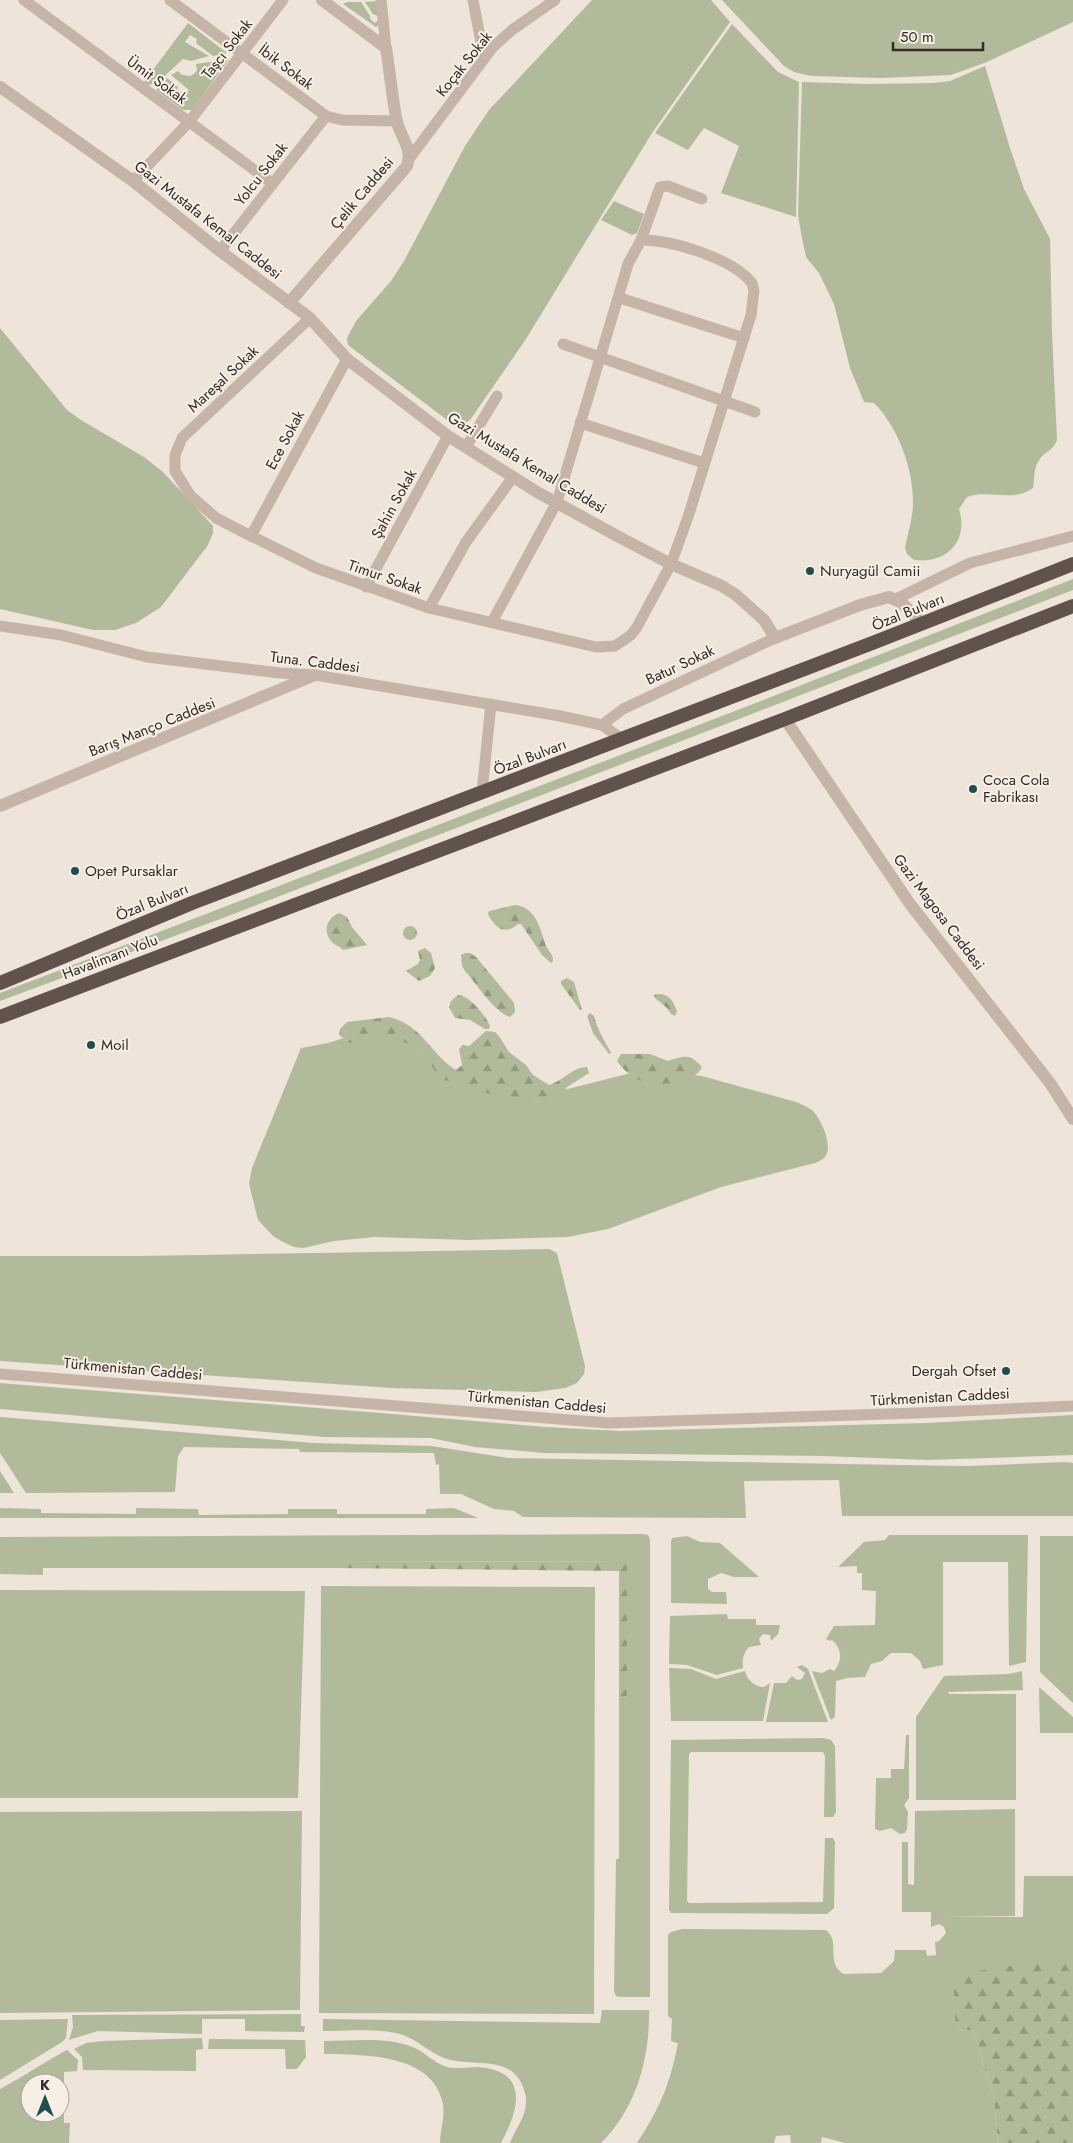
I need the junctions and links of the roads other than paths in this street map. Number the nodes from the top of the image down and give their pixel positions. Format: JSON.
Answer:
{"nodes":[{"id":1,"x":24,"y":0,"type":"edge"},
{"id":2,"x":170,"y":0,"type":"edge"},
{"id":3,"x":283,"y":0,"type":"edge"},
{"id":4,"x":322,"y":0,"type":"edge"},
{"id":5,"x":381,"y":0,"type":"edge"},
{"id":6,"x":473,"y":0,"type":"edge"},
{"id":7,"x":555,"y":0,"type":"edge"},
{"id":8,"x":386,"y":48,"type":"junction"},
{"id":9,"x":242,"y":54,"type":"junction"},
{"id":10,"x":484,"y":58,"type":"junction"},
{"id":11,"x":0,"y":87,"type":"edge"},
{"id":12,"x":326,"y":116,"type":"junction"},
{"id":13,"x":397,"y":121,"type":"junction"},
{"id":14,"x":189,"y":122,"type":"junction"},
{"id":15,"x":409,"y":159,"type":"junction"},
{"id":16,"x":133,"y":181,"type":"junction"},
{"id":17,"x":272,"y":184,"type":"junction"},
{"id":18,"x":702,"y":199,"type":"dead end"},
{"id":19,"x":641,"y":240,"type":"junction"},
{"id":20,"x":220,"y":251,"type":"junction"},
{"id":21,"x":620,"y":298,"type":"junction"},
{"id":22,"x":289,"y":303,"type":"junction"},
{"id":23,"x":310,"y":318,"type":"junction"},
{"id":24,"x":744,"y":338,"type":"junction"},
{"id":25,"x":563,"y":344,"type":"dead end"},
{"id":26,"x":602,"y":357,"type":"junction"},
{"id":27,"x":346,"y":359,"type":"junction"},
{"id":28,"x":497,"y":396,"type":"dead end"},
{"id":29,"x":725,"y":401,"type":"junction"},
{"id":30,"x":755,"y":412,"type":"dead end"},
{"id":31,"x":580,"y":424,"type":"junction"},
{"id":32,"x":448,"y":436,"type":"junction"},
{"id":33,"x":466,"y":447,"type":"junction"},
{"id":34,"x":704,"y":463,"type":"junction"},
{"id":35,"x":175,"y":471,"type":"joint"},
{"id":36,"x":514,"y":477,"type":"junction"},
{"id":37,"x":557,"y":502,"type":"junction"},
{"id":38,"x":251,"y":536,"type":"junction"},
{"id":39,"x":1073,"y":536,"type":"edge"},
{"id":40,"x":670,"y":564,"type":"junction"},
{"id":41,"x":1073,"y":564,"type":"edge"},
{"id":42,"x":366,"y":587,"type":"junction"},
{"id":43,"x":896,"y":599,"type":"junction"},
{"id":44,"x":1073,"y":606,"type":"edge"},
{"id":45,"x":429,"y":608,"type":"junction"},
{"id":46,"x":492,"y":622,"type":"junction"},
{"id":47,"x":922,"y":624,"type":"junction"},
{"id":48,"x":0,"y":626,"type":"edge"},
{"id":49,"x":775,"y":638,"type":"junction"},
{"id":50,"x":315,"y":675,"type":"junction"},
{"id":51,"x":491,"y":704,"type":"junction"},
{"id":52,"x":785,"y":719,"type":"junction"},
{"id":53,"x":602,"y":725,"type":"junction"},
{"id":54,"x":622,"y":739,"type":"junction"},
{"id":55,"x":482,"y":792,"type":"junction"},
{"id":56,"x":0,"y":806,"type":"edge"},
{"id":57,"x":0,"y":983,"type":"edge"},
{"id":58,"x":0,"y":1017,"type":"edge"},
{"id":59,"x":1073,"y":1119,"type":"edge"},
{"id":60,"x":0,"y":1374,"type":"edge"},
{"id":61,"x":1073,"y":1406,"type":"edge"}],
"edges":[{"from":1,"to":14,"type":"street","name":"Ümit Sokak"},
{"from":2,"to":9,"type":"street","name":"İbik Sokak"},
{"from":3,"to":9,"type":"street","name":"Taşcı Sokak"},
{"from":4,"to":8,"type":"street"},
{"from":5,"to":8,"type":"street"},
{"from":6,"to":10,"type":"street"},
{"from":7,"to":10,"type":"street","name":"Koçak Sokak"},
{"from":8,"to":13,"type":"street","name":"Çelik Caddesi"},
{"from":9,"to":12,"type":"street","name":"İbik Sokak"},
{"from":9,"to":14,"type":"street","name":"Taşcı Sokak"},
{"from":10,"to":15,"type":"street","name":"Koçak Sokak"},
{"from":11,"to":16,"type":"street","name":"Gazi Mustafa Kemal Caddesi"},
{"from":12,"to":13,"type":"street","name":"İbik Sokak"},
{"from":12,"to":17,"type":"street","name":"Yolcu Sokak"},
{"from":13,"to":15,"type":"street","name":"Çelik Caddesi"},
{"from":14,"to":16,"type":"street","name":"Taşcı Sokak"},
{"from":14,"to":17,"type":"street","name":"Ümit Sokak"},
{"from":15,"to":22,"type":"street","name":"Çelik Caddesi"},
{"from":16,"to":20,"type":"street","name":"Gazi Mustafa Kemal Caddesi"},
{"from":17,"to":20,"type":"street","name":"Yolcu Sokak"},
{"from":18,"to":19,"type":"street"},
{"from":19,"to":21,"type":"street"},
{"from":19,"to":24,"type":"street"},
{"from":20,"to":22,"type":"street","name":"Gazi Mustafa Kemal Caddesi"},
{"from":21,"to":24,"type":"street"},
{"from":21,"to":26,"type":"street"},
{"from":22,"to":23,"type":"street","name":"Gazi Mustafa Kemal Caddesi"},
{"from":23,"to":27,"type":"street","name":"Gazi Mustafa Kemal Caddesi"},
{"from":23,"to":35,"type":"street","name":"Mareşal Sokak"},
{"from":24,"to":29,"type":"street"},
{"from":25,"to":26,"type":"street"},
{"from":26,"to":29,"type":"street"},
{"from":26,"to":31,"type":"street"},
{"from":27,"to":32,"type":"street","name":"Gazi Mustafa Kemal Caddesi"},
{"from":27,"to":38,"type":"street","name":"Ece Sokak"},
{"from":28,"to":33,"type":"street"},
{"from":29,"to":30,"type":"street"},
{"from":29,"to":34,"type":"street"},
{"from":31,"to":34,"type":"street"},
{"from":31,"to":37,"type":"street"},
{"from":32,"to":33,"type":"street","name":"Gazi Mustafa Kemal Caddesi"},
{"from":32,"to":42,"type":"street","name":"Şahin Sokak"},
{"from":33,"to":36,"type":"street","name":"Gazi Mustafa Kemal Caddesi"},
{"from":34,"to":40,"type":"street"},
{"from":35,"to":38,"type":"street","name":"Timur Sokak"},
{"from":36,"to":37,"type":"street","name":"Gazi Mustafa Kemal Caddesi"},
{"from":36,"to":45,"type":"street"},
{"from":37,"to":40,"type":"street","name":"Gazi Mustafa Kemal Caddesi"},
{"from":37,"to":46,"type":"street"},
{"from":38,"to":42,"type":"street","name":"Timur Sokak"},
{"from":39,"to":43,"type":"street"},
{"from":40,"to":46,"type":"street","name":"Timur Sokak"},
{"from":40,"to":49,"type":"street","name":"Gazi Mustafa Kemal Caddesi"},
{"from":41,"to":47,"type":"highway","name":"Özal Bulvarı"},
{"from":42,"to":45,"type":"street","name":"Timur Sokak"},
{"from":43,"to":47,"type":"street"},
{"from":43,"to":49,"type":"street"},
{"from":44,"to":52,"type":"highway"},
{"from":45,"to":46,"type":"street","name":"Timur Sokak"},
{"from":47,"to":54,"type":"highway","name":"Özal Bulvarı"},
{"from":48,"to":50,"type":"street","name":"Tuna. Caddesi"},
{"from":49,"to":53,"type":"street","name":"Batur Sokak"},
{"from":50,"to":51,"type":"street","name":"Tuna. Caddesi"},
{"from":50,"to":56,"type":"street","name":"Barış Manço Caddesi"},
{"from":51,"to":53,"type":"street","name":"Tuna. Caddesi"},
{"from":51,"to":55,"type":"street"},
{"from":52,"to":58,"type":"highway","name":"Havalimanı Yolu"},
{"from":52,"to":59,"type":"street","name":"Gazi Magosa Caddesi"},
{"from":53,"to":54,"type":"street","name":"Tuna. Caddesi"},
{"from":54,"to":55,"type":"highway","name":"Özal Bulvarı"},
{"from":55,"to":57,"type":"highway","name":"Özal Bulvarı"},
{"from":60,"to":61,"type":"street","name":"Türkmenistan Caddesi"}]}
